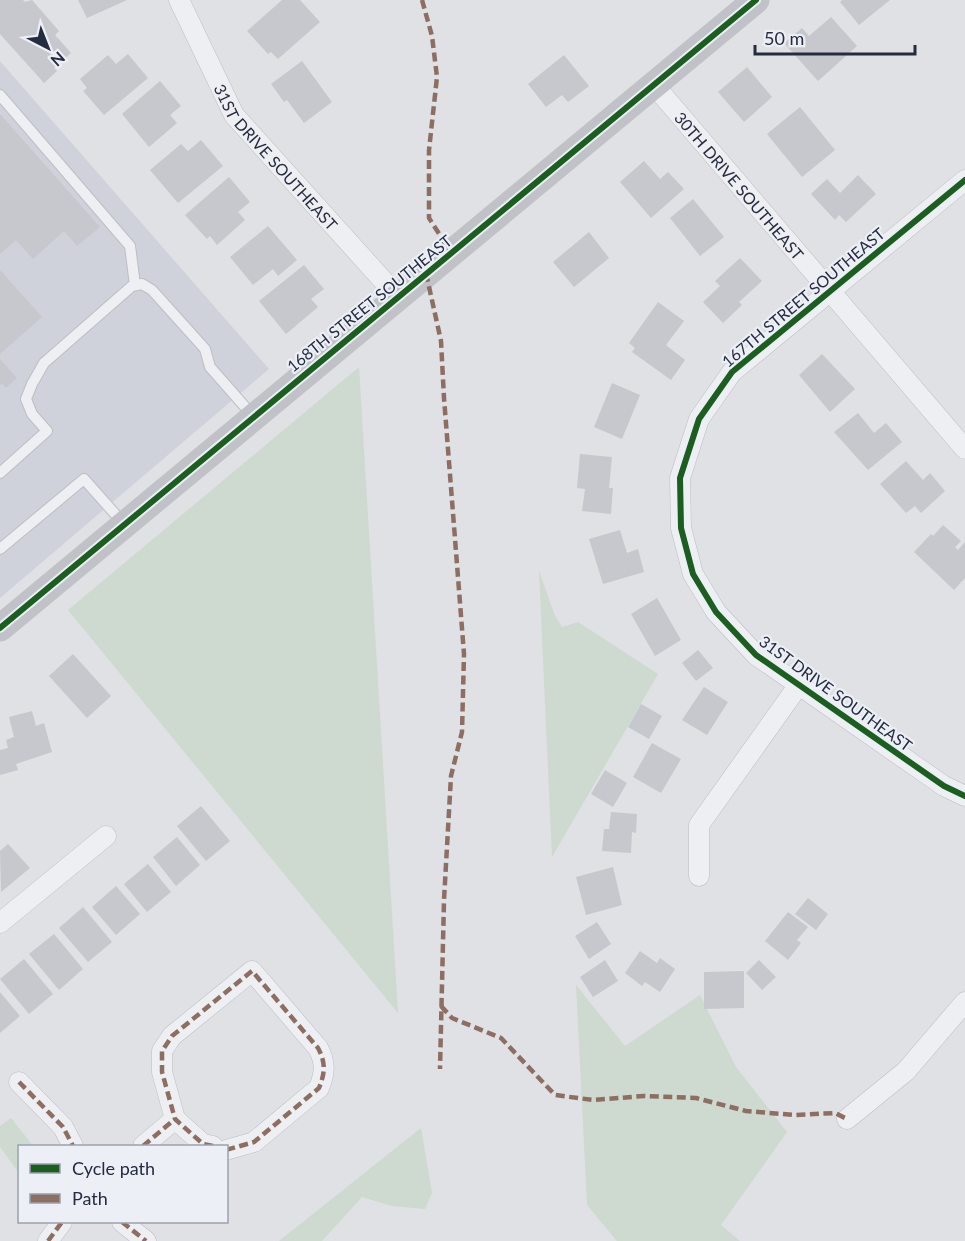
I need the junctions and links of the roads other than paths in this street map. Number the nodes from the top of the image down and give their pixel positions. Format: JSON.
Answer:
{"nodes":[{"id":1,"x":178,"y":0,"type":"edge"},
{"id":2,"x":756,"y":0,"type":"edge"},
{"id":3,"x":654,"y":85,"type":"junction"},
{"id":4,"x":0,"y":95,"type":"edge"},
{"id":5,"x":965,"y":180,"type":"edge"},
{"id":6,"x":135,"y":285,"type":"junction"},
{"id":7,"x":830,"y":292,"type":"junction"},
{"id":8,"x":398,"y":297,"type":"junction"},
{"id":9,"x":253,"y":416,"type":"junction"},
{"id":10,"x":965,"y":449,"type":"edge"},
{"id":11,"x":0,"y":473,"type":"edge"},
{"id":12,"x":124,"y":524,"type":"junction"},
{"id":13,"x":681,"y":528,"type":"joint"},
{"id":14,"x":0,"y":549,"type":"edge"},
{"id":15,"x":0,"y":628,"type":"edge"},
{"id":16,"x":798,"y":686,"type":"junction"},
{"id":17,"x":965,"y":796,"type":"edge"},
{"id":18,"x":106,"y":836,"type":"dead end"},
{"id":19,"x":699,"y":876,"type":"dead end"},
{"id":20,"x":0,"y":923,"type":"edge"},
{"id":21,"x":965,"y":1002,"type":"edge"},
{"id":22,"x":20,"y":1083,"type":"dead end"},
{"id":23,"x":174,"y":1119,"type":"junction"},
{"id":24,"x":847,"y":1119,"type":"dead end"},
{"id":25,"x":72,"y":1145,"type":"edge"},
{"id":26,"x":144,"y":1145,"type":"edge"},
{"id":27,"x":210,"y":1145,"type":"edge"},
{"id":28,"x":228,"y":1149,"type":"edge"},
{"id":29,"x":61,"y":1223,"type":"edge"},
{"id":30,"x":124,"y":1223,"type":"edge"},
{"id":31,"x":48,"y":1241,"type":"edge"},
{"id":32,"x":146,"y":1241,"type":"edge"}],
"edges":[{"from":1,"to":8,"type":"street","name":"31ST DRIVE SOUTHEAST"},
{"from":2,"to":3,"type":"street","name":"168TH STREET SOUTHEAST"},
{"from":3,"to":7,"type":"street","name":"30TH DRIVE SOUTHEAST"},
{"from":3,"to":8,"type":"street","name":"168TH STREET SOUTHEAST"},
{"from":4,"to":6,"type":"lane"},
{"from":5,"to":7,"type":"street","name":"167TH STREET SOUTHEAST"},
{"from":6,"to":9,"type":"lane"},
{"from":6,"to":11,"type":"lane"},
{"from":7,"to":10,"type":"street","name":"30TH DRIVE SOUTHEAST"},
{"from":7,"to":13,"type":"street","name":"167TH STREET SOUTHEAST"},
{"from":8,"to":9,"type":"street","name":"168TH STREET SOUTHEAST"},
{"from":9,"to":12,"type":"street","name":"168TH STREET SOUTHEAST"},
{"from":12,"to":14,"type":"lane"},
{"from":12,"to":15,"type":"street","name":"168TH STREET SOUTHEAST"},
{"from":13,"to":16,"type":"street","name":"31ST DRIVE SOUTHEAST"},
{"from":16,"to":17,"type":"street","name":"31ST DRIVE SOUTHEAST"},
{"from":16,"to":19,"type":"street"},
{"from":18,"to":20,"type":"street"},
{"from":21,"to":24,"type":"street"},
{"from":22,"to":25,"type":"street"},
{"from":23,"to":26,"type":"street"},
{"from":23,"to":27,"type":"street"},
{"from":23,"to":28,"type":"street"},
{"from":29,"to":31,"type":"street"},
{"from":30,"to":32,"type":"street"}]}
